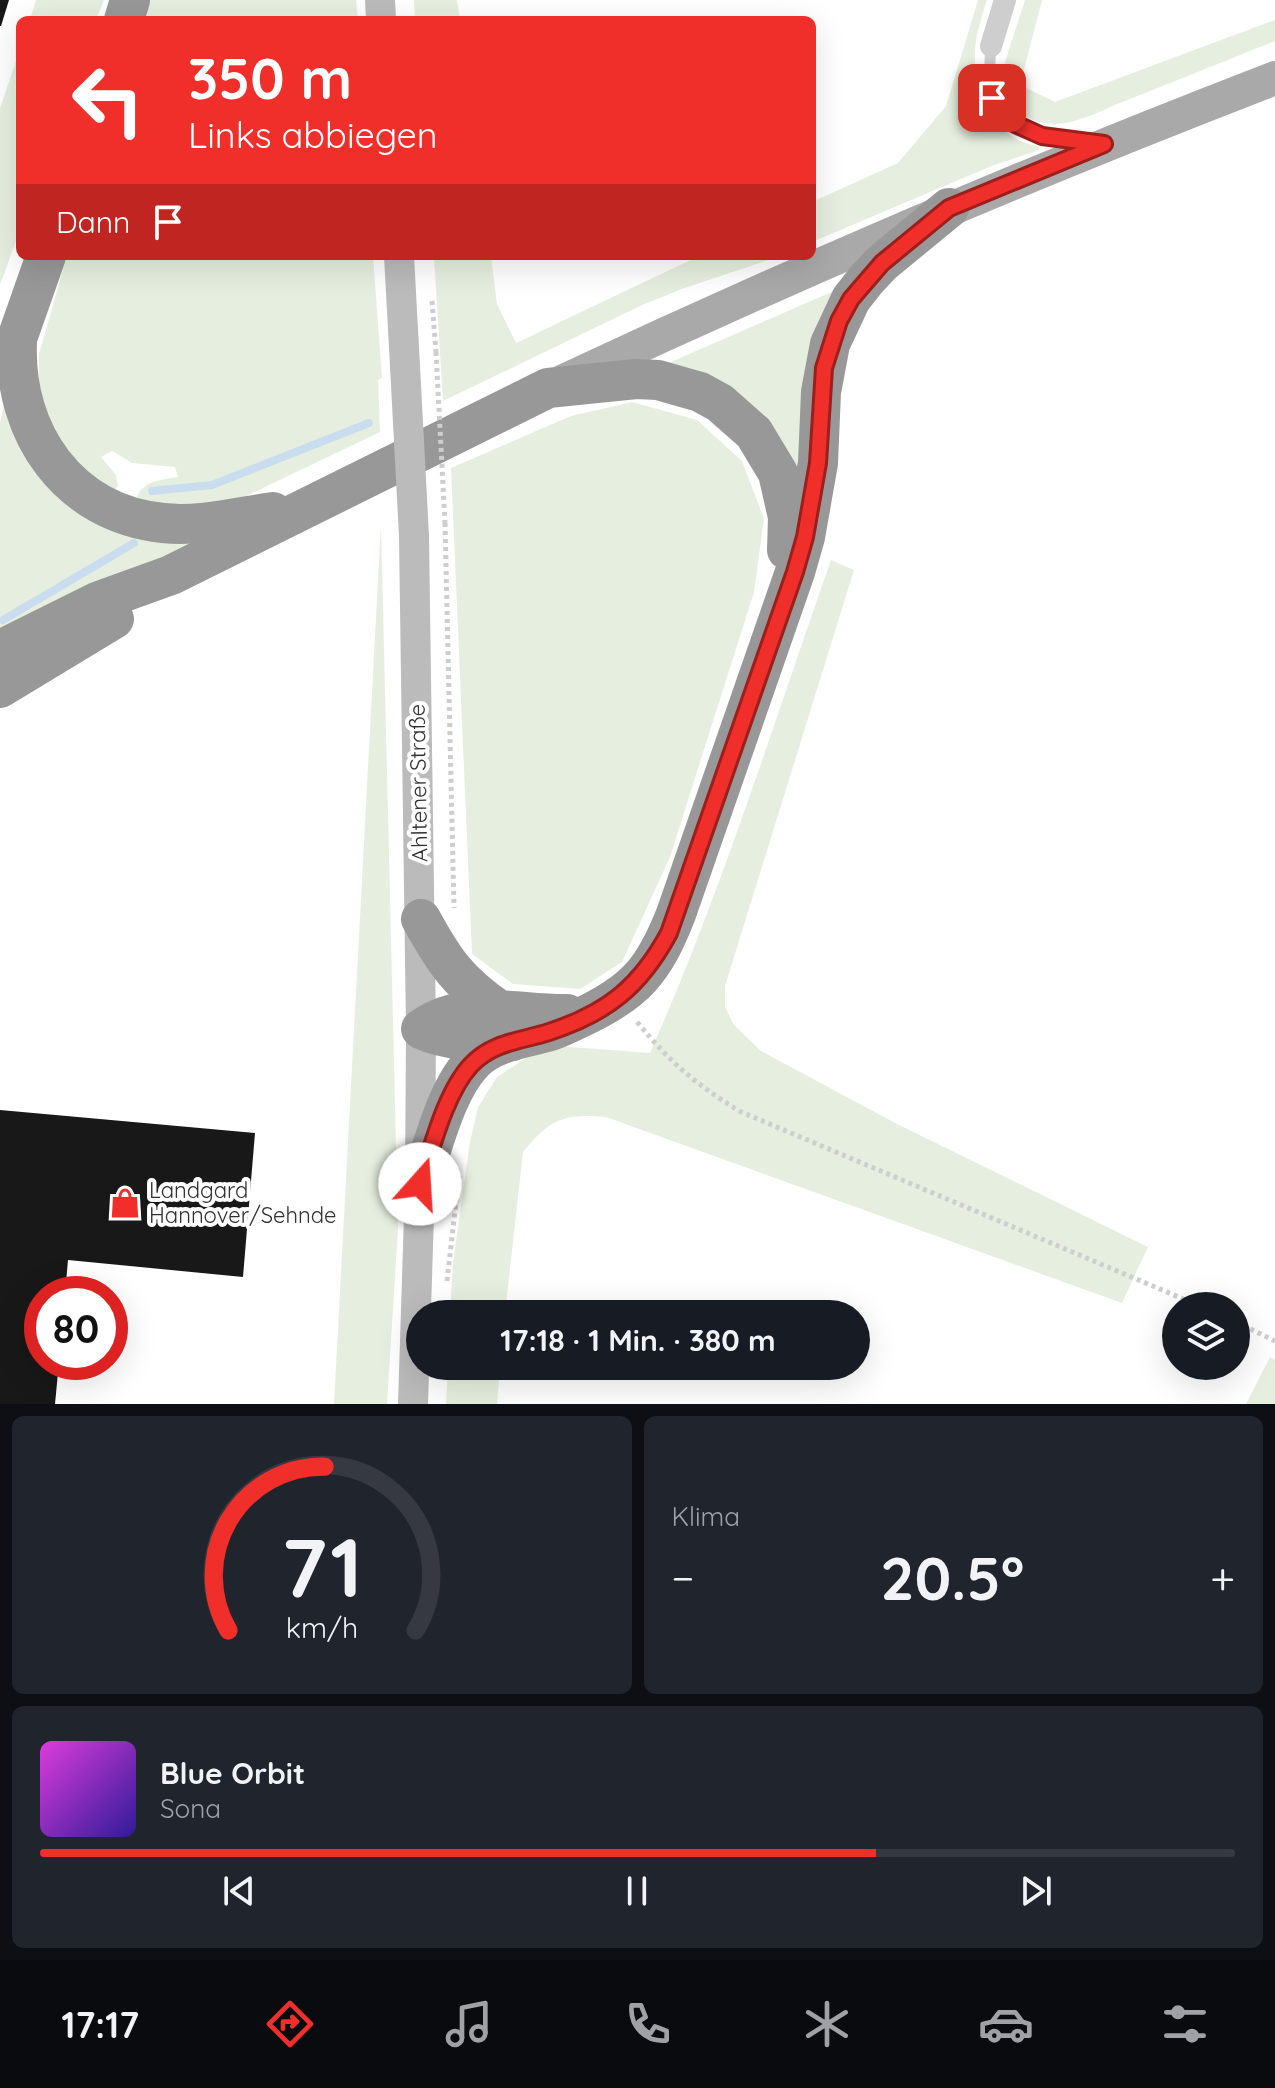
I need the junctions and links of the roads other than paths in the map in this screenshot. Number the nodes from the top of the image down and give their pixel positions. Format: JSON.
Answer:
{"nodes":[{"id":1,"x":1005,"y":0,"type":"edge"},
{"id":2,"x":991,"y":46,"type":"joint"},
{"id":3,"x":1275,"y":78,"type":"edge"},
{"id":4,"x":1104,"y":144,"type":"junction"},
{"id":5,"x":949,"y":208,"type":"junction"},
{"id":6,"x":45,"y":260,"type":"edge"},
{"id":7,"x":399,"y":260,"type":"edge"},
{"id":8,"x":17,"y":342,"type":"junction"},
{"id":9,"x":548,"y":388,"type":"junction"},
{"id":10,"x":0,"y":390,"type":"edge"},
{"id":11,"x":305,"y":508,"type":"junction"},
{"id":12,"x":171,"y":575,"type":"junction"},
{"id":13,"x":780,"y":614,"type":"junction"},
{"id":14,"x":0,"y":650,"type":"edge"},
{"id":15,"x":0,"y":688,"type":"edge"},
{"id":16,"x":421,"y":919,"type":"junction"},
{"id":17,"x":505,"y":1025,"type":"junction"},
{"id":18,"x":421,"y":1029,"type":"junction"},
{"id":19,"x":420,"y":1184,"type":"junction"},
{"id":20,"x":413,"y":1404,"type":"edge"}],
"edges":[{"from":1,"to":2,"type":"street"},
{"from":2,"to":4,"type":"lane"},
{"from":3,"to":4,"type":"main road"},
{"from":4,"to":5,"type":"main road"},
{"from":5,"to":9,"type":"main road"},
{"from":5,"to":13,"type":"highway"},
{"from":6,"to":8,"type":"highway"},
{"from":7,"to":16,"type":"main road","name":"Ahltener Straße","bridge":true},
{"from":8,"to":10,"type":"highway"},
{"from":8,"to":11,"type":"highway"},
{"from":9,"to":11,"type":"highway"},
{"from":9,"to":13,"type":"highway"},
{"from":11,"to":12,"type":"highway"},
{"from":12,"to":14,"type":"highway"},
{"from":12,"to":15,"type":"highway"},
{"from":13,"to":17,"type":"highway"},
{"from":16,"to":17,"type":"highway"},
{"from":16,"to":18,"type":"main road","name":"Ahltener Straße"},
{"from":17,"to":18,"type":"highway"},
{"from":17,"to":19,"type":"highway"},
{"from":18,"to":19,"type":"main road","name":"Ahltener Straße"},
{"from":19,"to":20,"type":"main road","name":"Ahltener Straße"}]}
